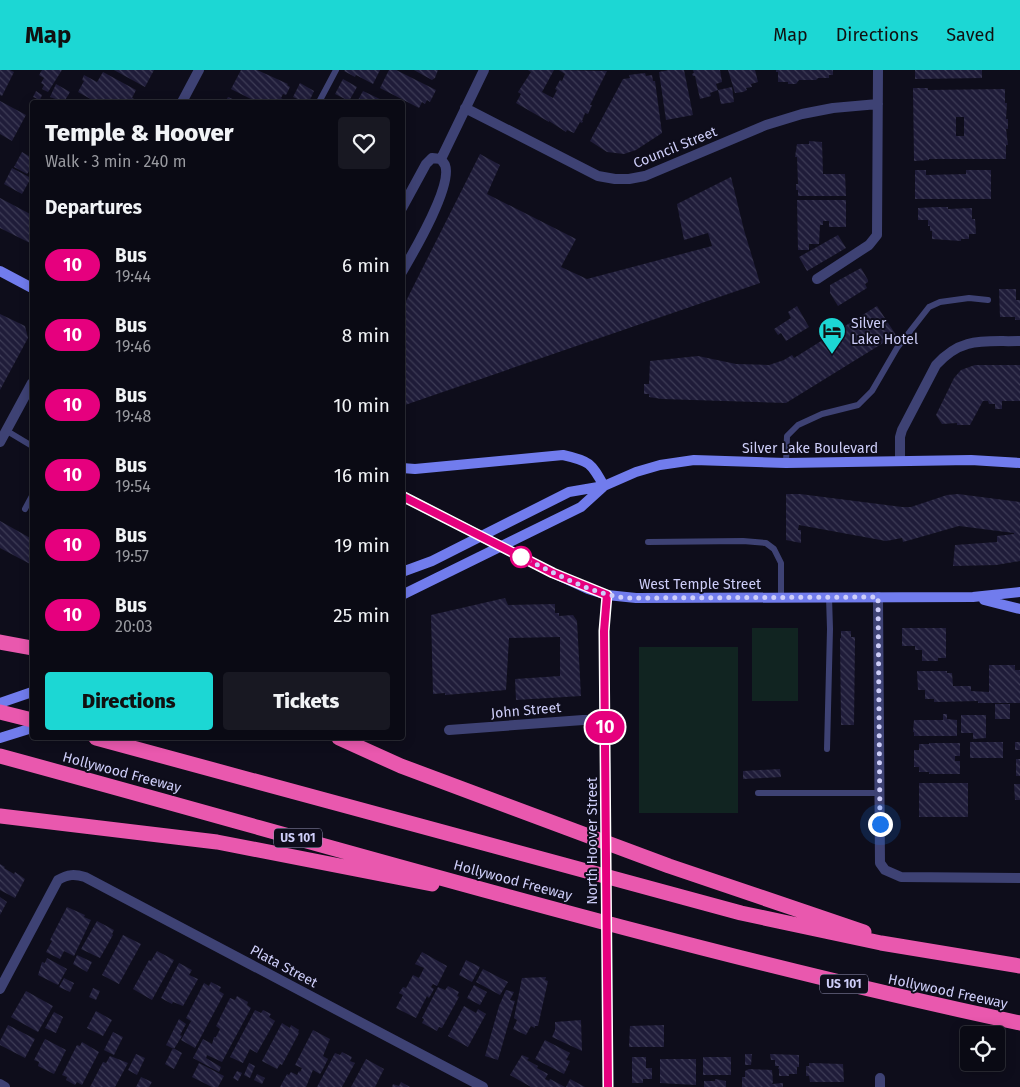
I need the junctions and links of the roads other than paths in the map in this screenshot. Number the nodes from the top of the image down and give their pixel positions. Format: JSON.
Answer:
{"nodes":[{"id":1,"x":200,"y":70,"type":"edge"},
{"id":2,"x":336,"y":70,"type":"edge"},
{"id":3,"x":484,"y":70,"type":"edge"},
{"id":4,"x":878,"y":70,"type":"edge"},
{"id":5,"x":183,"y":100,"type":"edge"},
{"id":6,"x":320,"y":100,"type":"edge"},
{"id":7,"x":878,"y":104,"type":"junction"},
{"id":8,"x":465,"y":108,"type":"junction"},
{"id":9,"x":441,"y":159,"type":"junction"},
{"id":10,"x":405,"y":202,"type":"edge"},
{"id":11,"x":405,"y":266,"type":"edge"},
{"id":12,"x":0,"y":271,"type":"edge"},
{"id":13,"x":817,"y":279,"type":"dead end"},
{"id":14,"x":30,"y":287,"type":"edge"},
{"id":15,"x":988,"y":300,"type":"dead end"},
{"id":16,"x":1020,"y":341,"type":"edge"},
{"id":17,"x":30,"y":387,"type":"edge"},
{"id":18,"x":2,"y":438,"type":"edge"},
{"id":19,"x":30,"y":445,"type":"edge"},
{"id":20,"x":900,"y":461,"type":"junction"},
{"id":21,"x":786,"y":463,"type":"junction"},
{"id":22,"x":1020,"y":463,"type":"edge"},
{"id":23,"x":405,"y":468,"type":"edge"},
{"id":24,"x":604,"y":486,"type":"junction"},
{"id":25,"x":405,"y":498,"type":"edge"},
{"id":26,"x":30,"y":499,"type":"edge"},
{"id":27,"x":24,"y":509,"type":"dead end"},
{"id":28,"x":648,"y":542,"type":"dead end"},
{"id":29,"x":405,"y":571,"type":"edge"},
{"id":30,"x":1020,"y":592,"type":"edge"},
{"id":31,"x":405,"y":594,"type":"edge"},
{"id":32,"x":607,"y":595,"type":"junction"},
{"id":33,"x":781,"y":597,"type":"junction"},
{"id":34,"x":829,"y":597,"type":"junction"},
{"id":35,"x":878,"y":597,"type":"junction"},
{"id":36,"x":973,"y":597,"type":"junction"},
{"id":37,"x":1020,"y":609,"type":"edge"},
{"id":38,"x":0,"y":642,"type":"edge"},
{"id":39,"x":30,"y":648,"type":"edge"},
{"id":40,"x":30,"y":693,"type":"edge"},
{"id":41,"x":0,"y":703,"type":"edge"},
{"id":42,"x":0,"y":712,"type":"edge"},
{"id":43,"x":30,"y":720,"type":"edge"},
{"id":44,"x":605,"y":720,"type":"junction"},
{"id":45,"x":30,"y":729,"type":"edge"},
{"id":46,"x":449,"y":730,"type":"dead end"},
{"id":47,"x":0,"y":738,"type":"edge"},
{"id":48,"x":104,"y":740,"type":"edge"},
{"id":49,"x":344,"y":740,"type":"edge"},
{"id":50,"x":827,"y":749,"type":"dead end"},
{"id":51,"x":0,"y":756,"type":"edge"},
{"id":52,"x":879,"y":793,"type":"junction"},
{"id":53,"x":758,"y":794,"type":"dead end"},
{"id":54,"x":0,"y":816,"type":"edge"},
{"id":55,"x":1020,"y":878,"type":"edge"},
{"id":56,"x":544,"y":906,"type":"junction"},
{"id":57,"x":922,"y":951,"type":"junction"},
{"id":58,"x":974,"y":959,"type":"junction"},
{"id":59,"x":1020,"y":959,"type":"edge"},
{"id":60,"x":1020,"y":966,"type":"edge"},
{"id":61,"x":0,"y":989,"type":"edge"},
{"id":62,"x":1020,"y":1023,"type":"edge"},
{"id":63,"x":0,"y":1084,"type":"edge"},
{"id":64,"x":5,"y":1087,"type":"edge"},
{"id":65,"x":483,"y":1087,"type":"edge"},
{"id":66,"x":608,"y":1087,"type":"edge"}],
"edges":[{"from":1,"to":5,"type":"street"},
{"from":2,"to":6,"type":"lane"},
{"from":3,"to":8,"type":"street"},
{"from":4,"to":7,"type":"street"},
{"from":7,"to":8,"type":"street","name":"Council Street"},
{"from":7,"to":13,"type":"street"},
{"from":8,"to":9,"type":"street"},
{"from":9,"to":10,"type":"street"},
{"from":9,"to":11,"type":"street"},
{"from":12,"to":14,"type":"main road"},
{"from":15,"to":21,"type":"lane"},
{"from":16,"to":20,"type":"street"},
{"from":17,"to":18,"type":"street"},
{"from":18,"to":19,"type":"lane"},
{"from":20,"to":21,"type":"main road","name":"Silver Lake Boulevard"},
{"from":20,"to":22,"type":"main road","name":"Silver Lake Boulevard"},
{"from":21,"to":24,"type":"main road","name":"Silver Lake Boulevard"},
{"from":23,"to":24,"type":"main road"},
{"from":24,"to":29,"type":"main road","name":"Silver Lake Boulevard"},
{"from":24,"to":31,"type":"main road","name":"Silver Lake Boulevard"},
{"from":25,"to":32,"type":"main road","name":"West Temple Street"},
{"from":26,"to":27,"type":"lane"},
{"from":28,"to":33,"type":"lane"},
{"from":30,"to":36,"type":"main road","name":"West Temple Street"},
{"from":32,"to":33,"type":"main road","name":"West Temple Street"},
{"from":32,"to":44,"type":"street","name":"North Hoover Street"},
{"from":33,"to":34,"type":"main road","name":"West Temple Street"},
{"from":34,"to":35,"type":"main road","name":"West Temple Street"},
{"from":34,"to":50,"type":"lane"},
{"from":35,"to":36,"type":"main road","name":"West Temple Street"},
{"from":35,"to":52,"type":"street"},
{"from":36,"to":37,"type":"main road"},
{"from":38,"to":39,"type":"highway"},
{"from":40,"to":41,"type":"main road"},
{"from":42,"to":43,"type":"highway"},
{"from":44,"to":46,"type":"street","name":"John Street"},
{"from":44,"to":66,"type":"street","name":"North Hoover Street"},
{"from":45,"to":47,"type":"main road"},
{"from":48,"to":57,"type":"highway","name":"Hollywood Freeway"},
{"from":49,"to":57,"type":"highway"},
{"from":51,"to":56,"type":"highway","name":"Hollywood Freeway","number":"US 101"},
{"from":52,"to":53,"type":"lane"},
{"from":52,"to":55,"type":"street"},
{"from":54,"to":56,"type":"highway"},
{"from":56,"to":62,"type":"highway","name":"Hollywood Freeway","number":"US 101"},
{"from":57,"to":58,"type":"highway","name":"Hollywood Freeway"},
{"from":58,"to":59,"type":"highway"},
{"from":58,"to":60,"type":"highway","name":"Hollywood Freeway"},
{"from":61,"to":65,"type":"street","name":"Plata Street"},
{"from":63,"to":64,"type":"street"}]}
